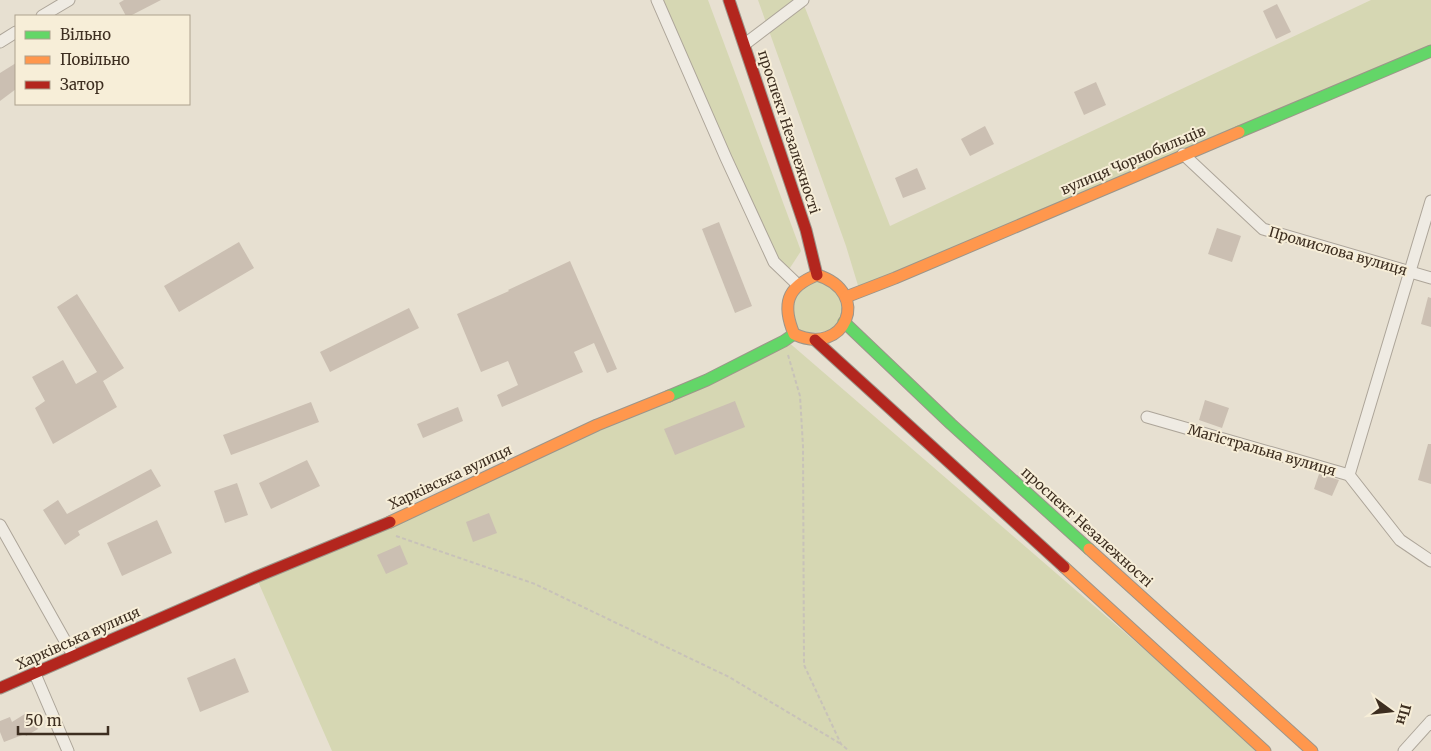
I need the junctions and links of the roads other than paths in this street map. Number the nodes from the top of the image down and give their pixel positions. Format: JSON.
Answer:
{"nodes":[{"id":1,"x":69,"y":0,"type":"edge"},
{"id":2,"x":657,"y":0,"type":"edge"},
{"id":3,"x":730,"y":0,"type":"edge"},
{"id":4,"x":803,"y":0,"type":"edge"},
{"id":5,"x":44,"y":15,"type":"edge"},
{"id":6,"x":15,"y":33,"type":"edge"},
{"id":7,"x":0,"y":42,"type":"edge"},
{"id":8,"x":744,"y":44,"type":"junction"},
{"id":9,"x":1431,"y":50,"type":"edge"},
{"id":10,"x":1184,"y":154,"type":"junction"},
{"id":11,"x":1431,"y":201,"type":"edge"},
{"id":12,"x":1410,"y":272,"type":"junction"},
{"id":13,"x":817,"y":275,"type":"junction"},
{"id":14,"x":1431,"y":278,"type":"edge"},
{"id":15,"x":798,"y":285,"type":"junction"},
{"id":16,"x":846,"y":296,"type":"junction"},
{"id":17,"x":844,"y":322,"type":"junction"},
{"id":18,"x":794,"y":334,"type":"junction"},
{"id":19,"x":815,"y":340,"type":"junction"},
{"id":20,"x":1146,"y":417,"type":"dead end"},
{"id":21,"x":1349,"y":475,"type":"junction"},
{"id":22,"x":0,"y":525,"type":"edge"},
{"id":23,"x":1431,"y":561,"type":"edge"},
{"id":24,"x":73,"y":655,"type":"junction"},
{"id":25,"x":35,"y":674,"type":"junction"},
{"id":26,"x":0,"y":688,"type":"edge"},
{"id":27,"x":1431,"y":721,"type":"edge"},
{"id":28,"x":68,"y":751,"type":"edge"},
{"id":29,"x":1266,"y":751,"type":"edge"},
{"id":30,"x":1312,"y":751,"type":"edge"},
{"id":31,"x":1404,"y":751,"type":"edge"}],
"edges":[{"from":1,"to":5,"type":"street"},
{"from":2,"to":15,"type":"street"},
{"from":3,"to":8,"type":"street","name":"проспект Незалежності"},
{"from":4,"to":8,"type":"street"},
{"from":6,"to":7,"type":"street"},
{"from":8,"to":13,"type":"street","name":"проспект Незалежності"},
{"from":9,"to":10,"type":"street","name":"вулиця Чорнобильців"},
{"from":10,"to":12,"type":"street","name":"Промислова вулиця"},
{"from":10,"to":16,"type":"street","name":"вулиця Чорнобильців"},
{"from":11,"to":12,"type":"street"},
{"from":12,"to":14,"type":"street","name":"Промислова вулиця"},
{"from":12,"to":21,"type":"street"},
{"from":13,"to":15,"type":"street"},
{"from":13,"to":16,"type":"street"},
{"from":15,"to":18,"type":"street"},
{"from":16,"to":17,"type":"street"},
{"from":17,"to":19,"type":"street"},
{"from":17,"to":30,"type":"street","name":"проспект Незалежності"},
{"from":18,"to":19,"type":"street"},
{"from":18,"to":24,"type":"street","name":"Харківська вулиця"},
{"from":19,"to":29,"type":"street"},
{"from":20,"to":21,"type":"street","name":"Магістральна вулиця"},
{"from":21,"to":23,"type":"street","name":"Магістральна вулиця"},
{"from":22,"to":24,"type":"street"},
{"from":24,"to":25,"type":"street","name":"Харківська вулиця"},
{"from":25,"to":26,"type":"street","name":"Харківська вулиця"},
{"from":25,"to":28,"type":"street"},
{"from":27,"to":31,"type":"street"}]}
